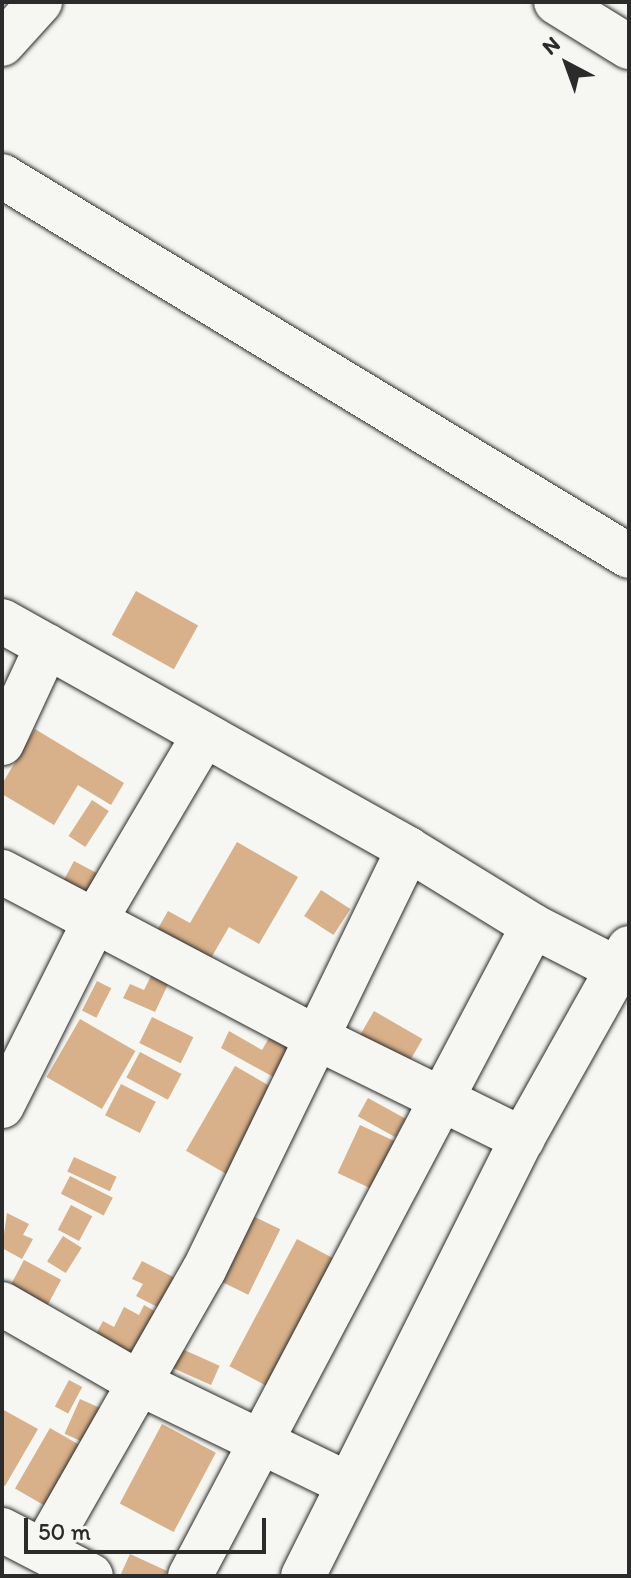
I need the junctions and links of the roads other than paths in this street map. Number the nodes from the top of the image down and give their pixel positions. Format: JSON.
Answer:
{"nodes":[{"id":1,"x":40,"y":2,"type":"edge"},
{"id":2,"x":556,"y":2,"type":"edge"},
{"id":3,"x":2,"y":44,"type":"edge"},
{"id":4,"x":629,"y":47,"type":"edge"},
{"id":5,"x":2,"y":176,"type":"edge"},
{"id":6,"x":629,"y":556,"type":"edge"},
{"id":7,"x":2,"y":621,"type":"edge"},
{"id":8,"x":47,"y":646,"type":"junction"},
{"id":9,"x":204,"y":735,"type":"junction"},
{"id":10,"x":2,"y":743,"type":"edge"},
{"id":11,"x":408,"y":849,"type":"junction"},
{"id":12,"x":2,"y":872,"type":"edge"},
{"id":13,"x":94,"y":922,"type":"junction"},
{"id":14,"x":533,"y":926,"type":"junction"},
{"id":15,"x":625,"y":964,"type":"edge"},
{"id":16,"x":317,"y":1038,"type":"junction"},
{"id":17,"x":442,"y":1100,"type":"junction"},
{"id":18,"x":2,"y":1106,"type":"edge"},
{"id":19,"x":522,"y":1139,"type":"junction"},
{"id":20,"x":2,"y":1304,"type":"edge"},
{"id":21,"x":143,"y":1385,"type":"junction"},
{"id":22,"x":263,"y":1440,"type":"junction"},
{"id":23,"x":348,"y":1484,"type":"junction"},
{"id":24,"x":2,"y":1530,"type":"edge"},
{"id":25,"x":44,"y":1550,"type":"junction"},
{"id":26,"x":91,"y":1576,"type":"edge"},
{"id":27,"x":190,"y":1576,"type":"edge"},
{"id":28,"x":303,"y":1576,"type":"edge"}],
"edges":[{"from":1,"to":3,"type":"street"},
{"from":2,"to":4,"type":"street"},
{"from":5,"to":6,"type":"street"},
{"from":7,"to":8,"type":"street"},
{"from":8,"to":9,"type":"street"},
{"from":8,"to":10,"type":"street"},
{"from":9,"to":11,"type":"street"},
{"from":9,"to":13,"type":"street"},
{"from":11,"to":14,"type":"street"},
{"from":11,"to":16,"type":"street"},
{"from":12,"to":13,"type":"street"},
{"from":13,"to":16,"type":"street"},
{"from":13,"to":18,"type":"street"},
{"from":14,"to":15,"type":"street"},
{"from":14,"to":17,"type":"street"},
{"from":15,"to":19,"type":"street"},
{"from":16,"to":17,"type":"street"},
{"from":16,"to":21,"type":"street"},
{"from":17,"to":19,"type":"street"},
{"from":17,"to":22,"type":"street"},
{"from":19,"to":23,"type":"street"},
{"from":20,"to":21,"type":"street"},
{"from":21,"to":22,"type":"street"},
{"from":21,"to":25,"type":"street"},
{"from":22,"to":23,"type":"street"},
{"from":22,"to":27,"type":"street"},
{"from":23,"to":28,"type":"street"},
{"from":24,"to":25,"type":"street"},
{"from":25,"to":26,"type":"street"}]}
